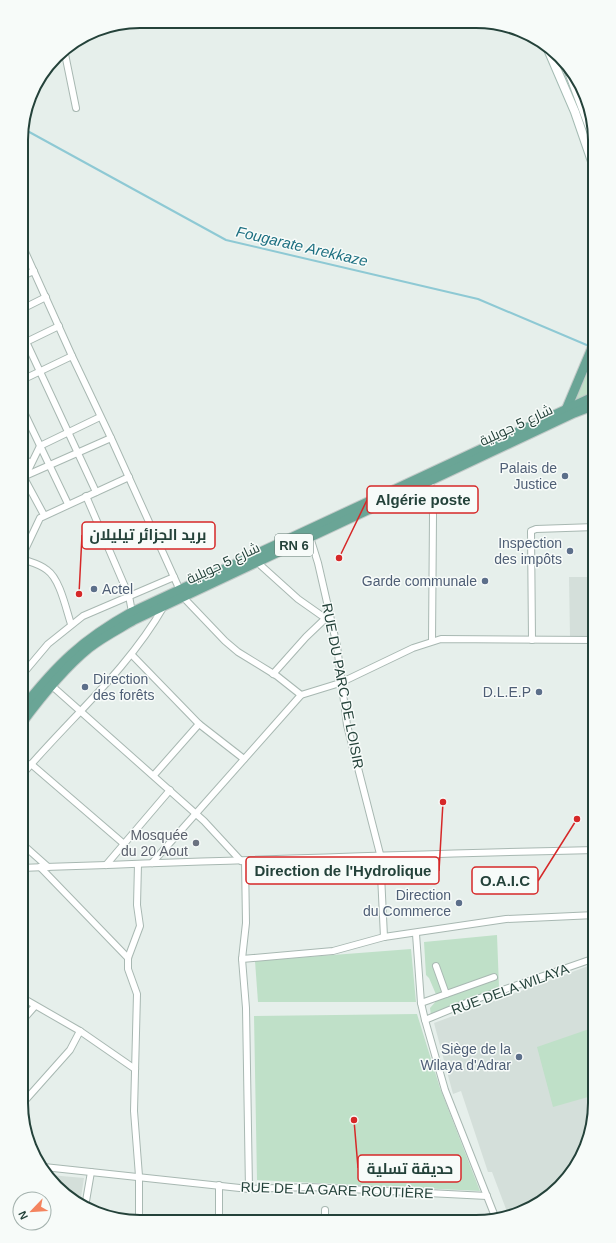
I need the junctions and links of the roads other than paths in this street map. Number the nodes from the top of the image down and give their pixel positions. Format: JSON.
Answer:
{"nodes":[{"id":1,"x":66,"y":56,"type":"edge"},
{"id":2,"x":552,"y":58,"type":"edge"},
{"id":3,"x":575,"y":89,"type":"edge"},
{"id":4,"x":76,"y":108,"type":"dead end"},
{"id":5,"x":585,"y":114,"type":"edge"},
{"id":6,"x":588,"y":150,"type":"edge"},
{"id":7,"x":28,"y":258,"type":"edge"},
{"id":8,"x":34,"y":271,"type":"junction"},
{"id":9,"x":28,"y":274,"type":"edge"},
{"id":10,"x":46,"y":296,"type":"junction"},
{"id":11,"x":28,"y":306,"type":"edge"},
{"id":12,"x":59,"y":326,"type":"junction"},
{"id":13,"x":28,"y":341,"type":"edge"},
{"id":14,"x":28,"y":350,"type":"edge"},
{"id":15,"x":72,"y":356,"type":"junction"},
{"id":16,"x":588,"y":358,"type":"edge"},
{"id":17,"x":40,"y":371,"type":"junction"},
{"id":18,"x":28,"y":377,"type":"edge"},
{"id":19,"x":588,"y":399,"type":"edge"},
{"id":20,"x":588,"y":408,"type":"edge"},
{"id":21,"x":566,"y":410,"type":"junction"},
{"id":22,"x":100,"y":416,"type":"junction"},
{"id":23,"x":28,"y":421,"type":"edge"},
{"id":24,"x":68,"y":432,"type":"junction"},
{"id":25,"x":111,"y":438,"type":"junction"},
{"id":26,"x":40,"y":446,"type":"junction"},
{"id":27,"x":79,"y":453,"type":"junction"},
{"id":28,"x":28,"y":461,"type":"edge"},
{"id":29,"x":464,"y":461,"type":"junction"},
{"id":30,"x":31,"y":462,"type":"junction"},
{"id":31,"x":49,"y":466,"type":"junction"},
{"id":32,"x":28,"y":469,"type":"edge"},
{"id":33,"x":28,"y":477,"type":"edge"},
{"id":34,"x":129,"y":477,"type":"junction"},
{"id":35,"x":430,"y":481,"type":"junction"},
{"id":36,"x":28,"y":486,"type":"edge"},
{"id":37,"x":96,"y":492,"type":"junction"},
{"id":38,"x":86,"y":496,"type":"junction"},
{"id":39,"x":68,"y":504,"type":"junction"},
{"id":40,"x":44,"y":515,"type":"junction"},
{"id":41,"x":588,"y":527,"type":"edge"},
{"id":42,"x":309,"y":534,"type":"junction"},
{"id":43,"x":28,"y":544,"type":"edge"},
{"id":44,"x":28,"y":560,"type":"edge"},
{"id":45,"x":257,"y":562,"type":"junction"},
{"id":46,"x":174,"y":577,"type":"junction"},
{"id":47,"x":181,"y":593,"type":"junction"},
{"id":48,"x":129,"y":596,"type":"junction"},
{"id":49,"x":165,"y":605,"type":"junction"},
{"id":50,"x":132,"y":612,"type":"junction"},
{"id":51,"x":328,"y":616,"type":"junction"},
{"id":52,"x":71,"y":624,"type":"junction"},
{"id":53,"x":532,"y":640,"type":"junction"},
{"id":54,"x":588,"y":640,"type":"edge"},
{"id":55,"x":432,"y":641,"type":"junction"},
{"id":56,"x":132,"y":655,"type":"junction"},
{"id":57,"x":28,"y":668,"type":"edge"},
{"id":58,"x":273,"y":674,"type":"junction"},
{"id":59,"x":340,"y":683,"type":"junction"},
{"id":60,"x":52,"y":686,"type":"junction"},
{"id":61,"x":301,"y":695,"type":"junction"},
{"id":62,"x":28,"y":702,"type":"edge"},
{"id":63,"x":80,"y":711,"type":"junction"},
{"id":64,"x":28,"y":715,"type":"edge"},
{"id":65,"x":199,"y":724,"type":"junction"},
{"id":66,"x":244,"y":759,"type":"junction"},
{"id":67,"x":31,"y":764,"type":"junction"},
{"id":68,"x":28,"y":768,"type":"edge"},
{"id":69,"x":154,"y":775,"type":"junction"},
{"id":70,"x":170,"y":790,"type":"junction"},
{"id":71,"x":195,"y":815,"type":"junction"},
{"id":72,"x":124,"y":844,"type":"junction"},
{"id":73,"x":28,"y":849,"type":"edge"},
{"id":74,"x":588,"y":850,"type":"edge"},
{"id":75,"x":380,"y":854,"type":"junction"},
{"id":76,"x":243,"y":861,"type":"junction"},
{"id":77,"x":152,"y":862,"type":"junction"},
{"id":78,"x":138,"y":864,"type":"junction"},
{"id":79,"x":106,"y":865,"type":"junction"},
{"id":80,"x":40,"y":867,"type":"junction"},
{"id":81,"x":48,"y":867,"type":"junction"},
{"id":82,"x":28,"y":868,"type":"edge"},
{"id":83,"x":588,"y":915,"type":"edge"},
{"id":84,"x":416,"y":934,"type":"junction"},
{"id":85,"x":384,"y":937,"type":"junction"},
{"id":86,"x":128,"y":958,"type":"junction"},
{"id":87,"x":242,"y":959,"type":"junction"},
{"id":88,"x":588,"y":960,"type":"edge"},
{"id":89,"x":436,"y":966,"type":"dead end"},
{"id":90,"x":494,"y":977,"type":"dead end"},
{"id":91,"x":446,"y":994,"type":"junction"},
{"id":92,"x":28,"y":1002,"type":"edge"},
{"id":93,"x":421,"y":1004,"type":"junction"},
{"id":94,"x":35,"y":1006,"type":"junction"},
{"id":95,"x":28,"y":1014,"type":"edge"},
{"id":96,"x":425,"y":1020,"type":"junction"},
{"id":97,"x":80,"y":1031,"type":"junction"},
{"id":98,"x":135,"y":1069,"type":"junction"},
{"id":99,"x":28,"y":1097,"type":"edge"},
{"id":100,"x":49,"y":1168,"type":"edge"},
{"id":101,"x":91,"y":1172,"type":"junction"},
{"id":102,"x":139,"y":1176,"type":"junction"},
{"id":103,"x":220,"y":1185,"type":"junction"},
{"id":104,"x":249,"y":1189,"type":"junction"},
{"id":105,"x":487,"y":1196,"type":"junction"},
{"id":106,"x":86,"y":1201,"type":"edge"},
{"id":107,"x":325,"y":1210,"type":"dead end"},
{"id":108,"x":494,"y":1214,"type":"edge"},
{"id":109,"x":140,"y":1215,"type":"edge"},
{"id":110,"x":219,"y":1215,"type":"edge"},
{"id":111,"x":325,"y":1215,"type":"edge"}],
"edges":[{"from":1,"to":4,"type":"street"},
{"from":2,"to":6,"type":"main road"},
{"from":3,"to":5,"type":"main road"},
{"from":7,"to":8,"type":"street"},
{"from":8,"to":9,"type":"street"},
{"from":8,"to":10,"type":"street"},
{"from":10,"to":11,"type":"street"},
{"from":10,"to":12,"type":"street"},
{"from":12,"to":13,"type":"street"},
{"from":12,"to":15,"type":"street"},
{"from":14,"to":17,"type":"street"},
{"from":15,"to":17,"type":"street"},
{"from":15,"to":22,"type":"street"},
{"from":16,"to":21,"type":"main road"},
{"from":17,"to":18,"type":"street"},
{"from":17,"to":24,"type":"street"},
{"from":19,"to":21,"type":"main road","name":"شارع 5 جويلية","number":"RN 6"},
{"from":20,"to":29,"type":"main road","name":"شارع 5 جويلية","number":"RN 6"},
{"from":21,"to":29,"type":"main road","name":"شارع 5 جويلية","number":"RN 6"},
{"from":22,"to":24,"type":"street"},
{"from":22,"to":25,"type":"street"},
{"from":23,"to":26,"type":"street"},
{"from":24,"to":26,"type":"street"},
{"from":24,"to":27,"type":"street"},
{"from":25,"to":27,"type":"street"},
{"from":25,"to":34,"type":"street"},
{"from":26,"to":30,"type":"street"},
{"from":26,"to":31,"type":"street"},
{"from":27,"to":31,"type":"street"},
{"from":27,"to":37,"type":"street"},
{"from":28,"to":30,"type":"street"},
{"from":29,"to":35,"type":"main road","name":"شارع 5 جويلية","number":"RN 6"},
{"from":29,"to":42,"type":"main road","name":"شارع 5 جويلية","number":"RN 6"},
{"from":30,"to":32,"type":"street"},
{"from":31,"to":33,"type":"street"},
{"from":31,"to":39,"type":"street"},
{"from":34,"to":37,"type":"street"},
{"from":34,"to":46,"type":"street"},
{"from":35,"to":42,"type":"main road","name":"شارع 5 جويلية","number":"RN 6"},
{"from":35,"to":55,"type":"street"},
{"from":36,"to":40,"type":"street"},
{"from":37,"to":38,"type":"street"},
{"from":38,"to":39,"type":"street"},
{"from":38,"to":48,"type":"street"},
{"from":39,"to":40,"type":"street"},
{"from":40,"to":43,"type":"street"},
{"from":41,"to":53,"type":"street"},
{"from":42,"to":45,"type":"main road","name":"شارع 5 جويلية","number":"RN 6"},
{"from":42,"to":47,"type":"main road","name":"شارع 5 جويلية","number":"RN 6"},
{"from":42,"to":51,"type":"street","name":"RUE DU PARC DE LOISIR"},
{"from":44,"to":52,"type":"street"},
{"from":45,"to":47,"type":"main road","name":"شارع 5 جويلية","number":"RN 6"},
{"from":45,"to":51,"type":"street"},
{"from":46,"to":47,"type":"street"},
{"from":46,"to":48,"type":"street"},
{"from":47,"to":49,"type":"main road","name":"شارع 5 جويلية","number":"RN 6"},
{"from":47,"to":50,"type":"main road","name":"شارع 5 جويلية","number":"RN 6"},
{"from":47,"to":58,"type":"street"},
{"from":48,"to":50,"type":"street"},
{"from":48,"to":52,"type":"street"},
{"from":49,"to":56,"type":"street"},
{"from":49,"to":60,"type":"main road","name":"شارع 5 جويلية","number":"RN 6"},
{"from":50,"to":62,"type":"main road","name":"شارع 5 جويلية","number":"RN 6"},
{"from":51,"to":58,"type":"street"},
{"from":51,"to":59,"type":"street","name":"RUE DU PARC DE LOISIR"},
{"from":52,"to":57,"type":"street"},
{"from":53,"to":54,"type":"street"},
{"from":53,"to":55,"type":"street"},
{"from":55,"to":59,"type":"street"},
{"from":56,"to":63,"type":"street"},
{"from":56,"to":65,"type":"street"},
{"from":58,"to":61,"type":"street"},
{"from":59,"to":61,"type":"street"},
{"from":59,"to":75,"type":"street","name":"RUE DU PARC DE LOISIR"},
{"from":60,"to":63,"type":"street"},
{"from":60,"to":64,"type":"main road","name":"شارع 5 جويلية","number":"RN 6"},
{"from":61,"to":66,"type":"street"},
{"from":63,"to":67,"type":"street"},
{"from":63,"to":69,"type":"street"},
{"from":65,"to":66,"type":"street"},
{"from":65,"to":69,"type":"street"},
{"from":66,"to":71,"type":"street"},
{"from":67,"to":68,"type":"street"},
{"from":67,"to":72,"type":"street"},
{"from":69,"to":70,"type":"street"},
{"from":70,"to":71,"type":"street"},
{"from":70,"to":72,"type":"street"},
{"from":71,"to":76,"type":"street"},
{"from":71,"to":77,"type":"street"},
{"from":72,"to":79,"type":"street"},
{"from":73,"to":81,"type":"street"},
{"from":74,"to":75,"type":"street"},
{"from":75,"to":76,"type":"street"},
{"from":75,"to":85,"type":"street","name":"RUE DU PARC DE LOISIR"},
{"from":76,"to":77,"type":"street"},
{"from":76,"to":87,"type":"street"},
{"from":77,"to":78,"type":"street"},
{"from":78,"to":79,"type":"street"},
{"from":78,"to":86,"type":"street"},
{"from":79,"to":81,"type":"street"},
{"from":80,"to":81,"type":"street"},
{"from":80,"to":82,"type":"street"},
{"from":80,"to":86,"type":"street"},
{"from":83,"to":84,"type":"street"},
{"from":84,"to":85,"type":"street"},
{"from":84,"to":93,"type":"street"},
{"from":85,"to":87,"type":"street"},
{"from":86,"to":98,"type":"street"},
{"from":87,"to":104,"type":"street"},
{"from":88,"to":96,"type":"street","name":"RUE DELA WILAYA"},
{"from":89,"to":91,"type":"street"},
{"from":90,"to":91,"type":"street"},
{"from":91,"to":93,"type":"street"},
{"from":92,"to":94,"type":"street"},
{"from":93,"to":96,"type":"street"},
{"from":94,"to":95,"type":"street"},
{"from":94,"to":97,"type":"street"},
{"from":96,"to":105,"type":"street"},
{"from":97,"to":98,"type":"street"},
{"from":97,"to":99,"type":"street"},
{"from":98,"to":102,"type":"street"},
{"from":100,"to":101,"type":"street","name":"RUE DE LA GARE ROUTIÈRE"},
{"from":101,"to":102,"type":"street","name":"RUE DE LA GARE ROUTIÈRE"},
{"from":101,"to":106,"type":"street"},
{"from":102,"to":103,"type":"street","name":"RUE DE LA GARE ROUTIÈRE"},
{"from":102,"to":109,"type":"street"},
{"from":103,"to":104,"type":"street","name":"RUE DE LA GARE ROUTIÈRE"},
{"from":103,"to":110,"type":"street"},
{"from":104,"to":105,"type":"street","name":"RUE DE LA GARE ROUTIÈRE"},
{"from":105,"to":108,"type":"street"},
{"from":107,"to":111,"type":"street"}]}
